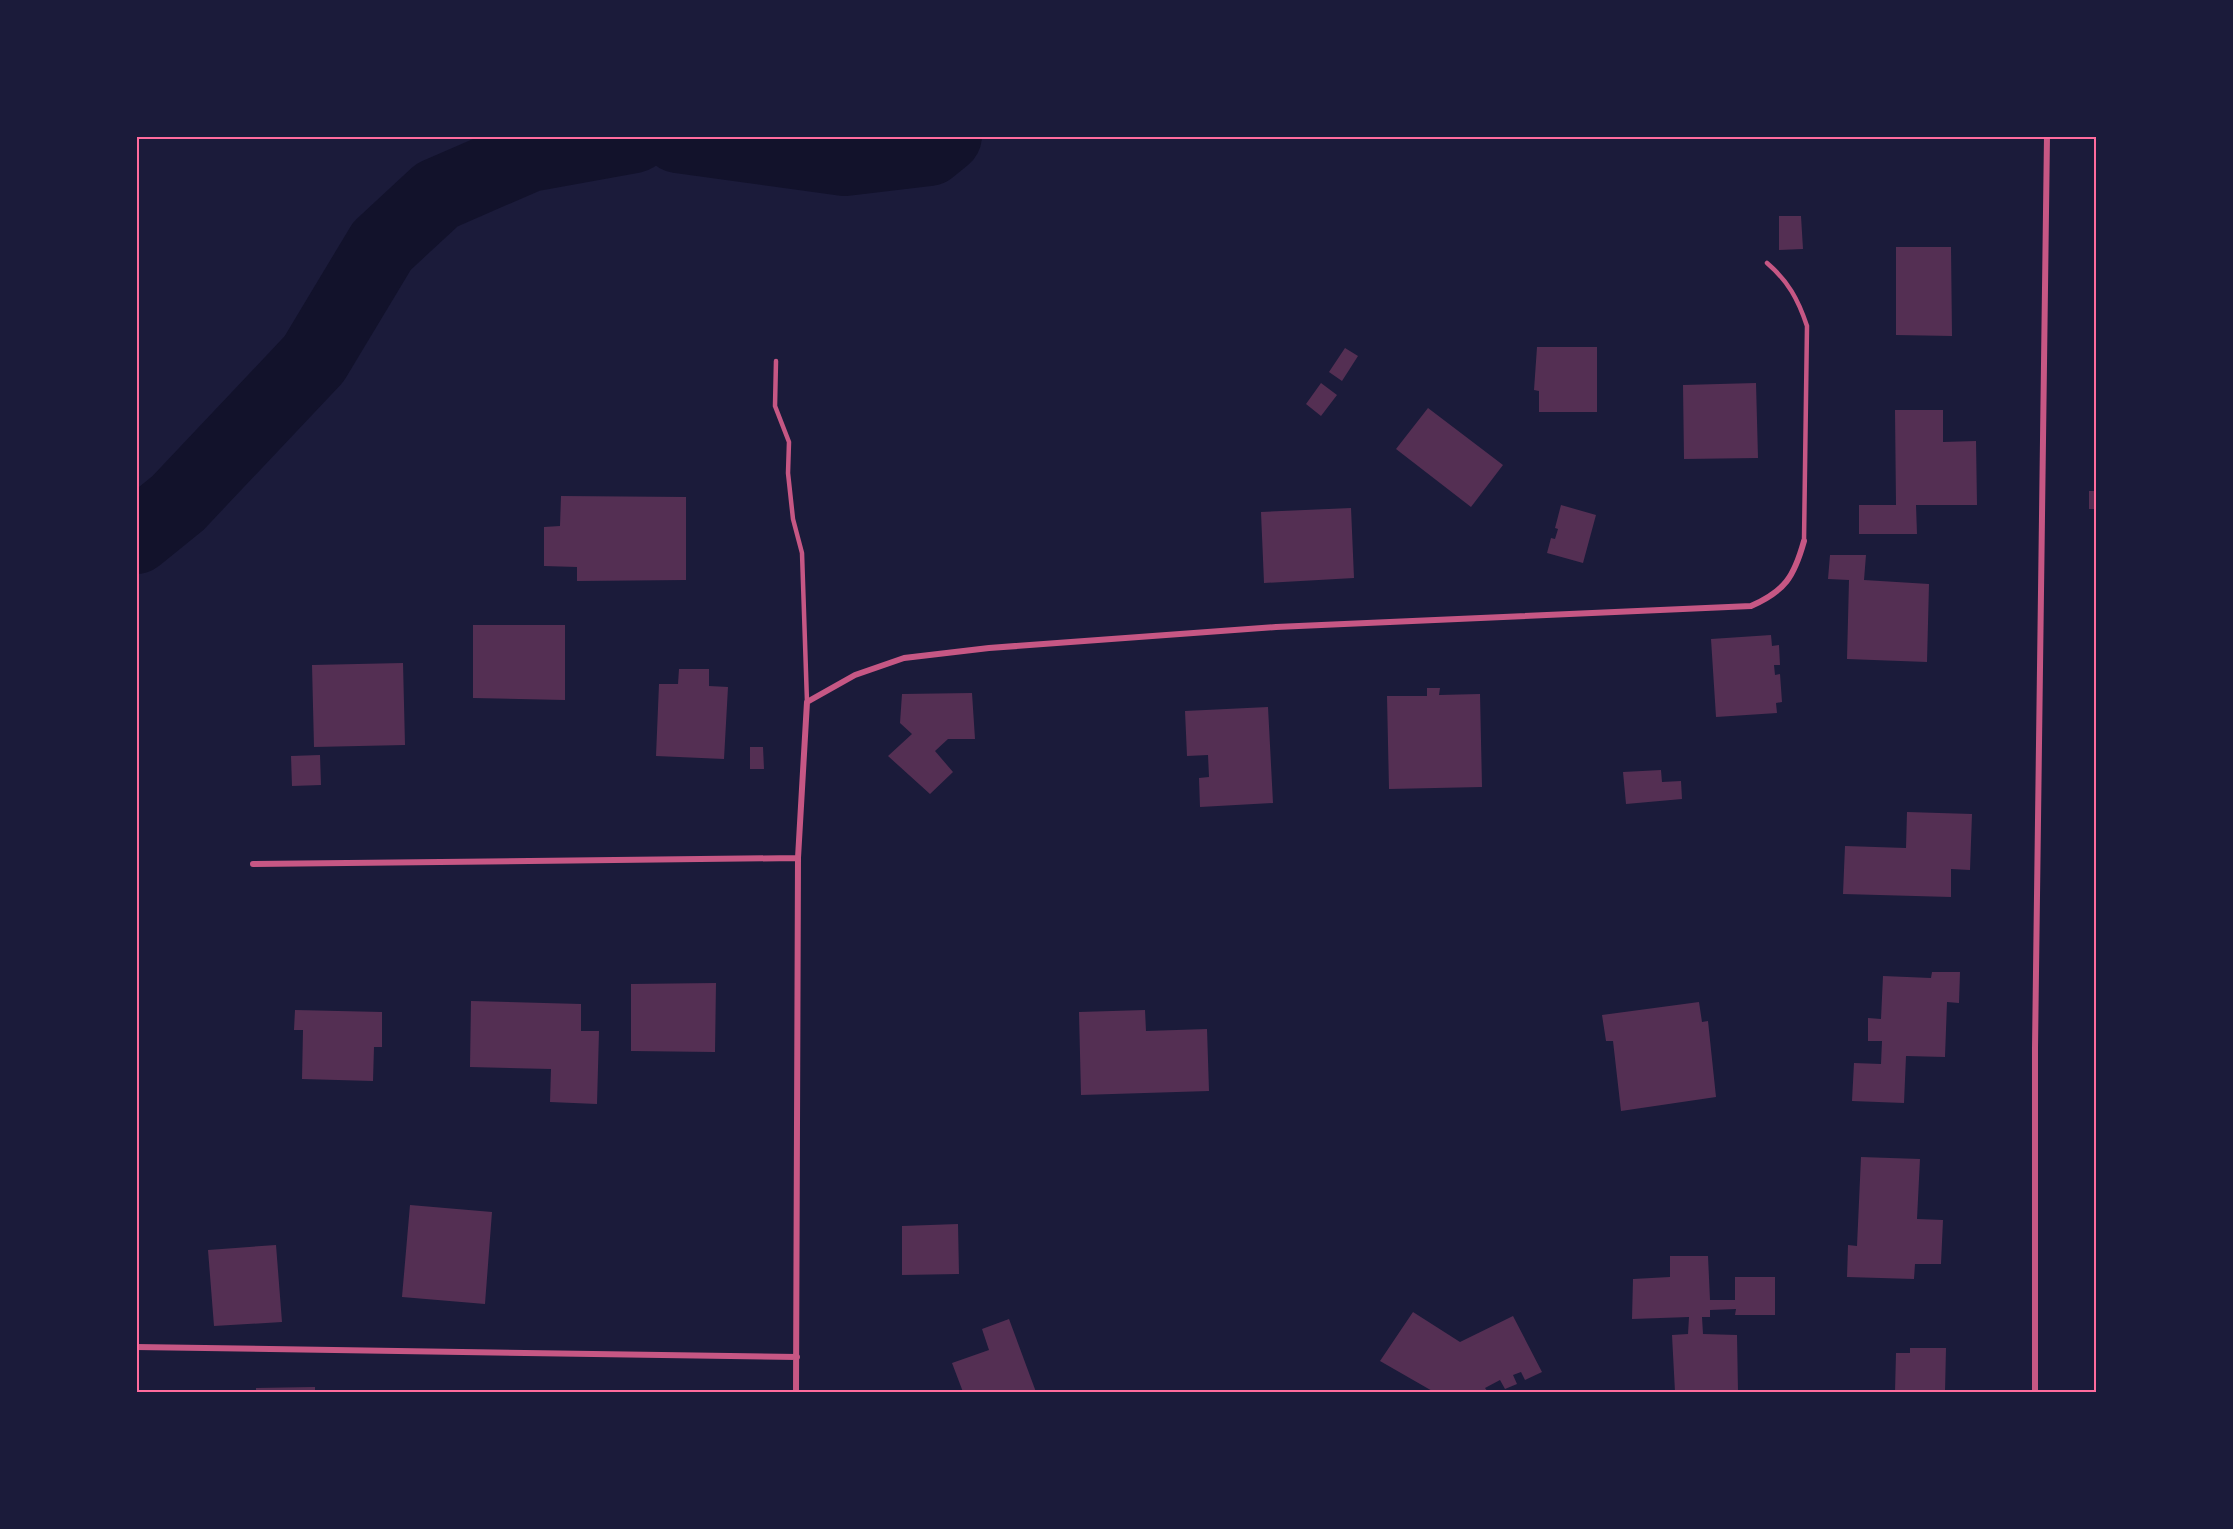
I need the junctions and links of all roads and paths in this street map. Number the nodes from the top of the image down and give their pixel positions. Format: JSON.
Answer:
{"nodes":[{"id":1,"x":2047,"y":136,"type":"edge"},
{"id":2,"x":1767,"y":262,"type":"dead end"},
{"id":3,"x":776,"y":361,"type":"dead end"},
{"id":4,"x":1804,"y":541,"type":"joint"},
{"id":5,"x":807,"y":702,"type":"junction"},
{"id":6,"x":798,"y":858,"type":"junction"},
{"id":7,"x":253,"y":864,"type":"dead end"},
{"id":8,"x":136,"y":1347,"type":"edge"},
{"id":9,"x":797,"y":1357,"type":"junction"},
{"id":10,"x":796,"y":1392,"type":"edge"},
{"id":11,"x":2036,"y":1392,"type":"edge"}],
"edges":[{"from":1,"to":11,"type":"street"},
{"from":2,"to":4,"type":"lane"},
{"from":3,"to":5,"type":"lane"},
{"from":4,"to":5,"type":"street"},
{"from":5,"to":6,"type":"street"},
{"from":6,"to":7,"type":"street"},
{"from":6,"to":9,"type":"street"},
{"from":8,"to":9,"type":"street"},
{"from":9,"to":10,"type":"street"}]}
